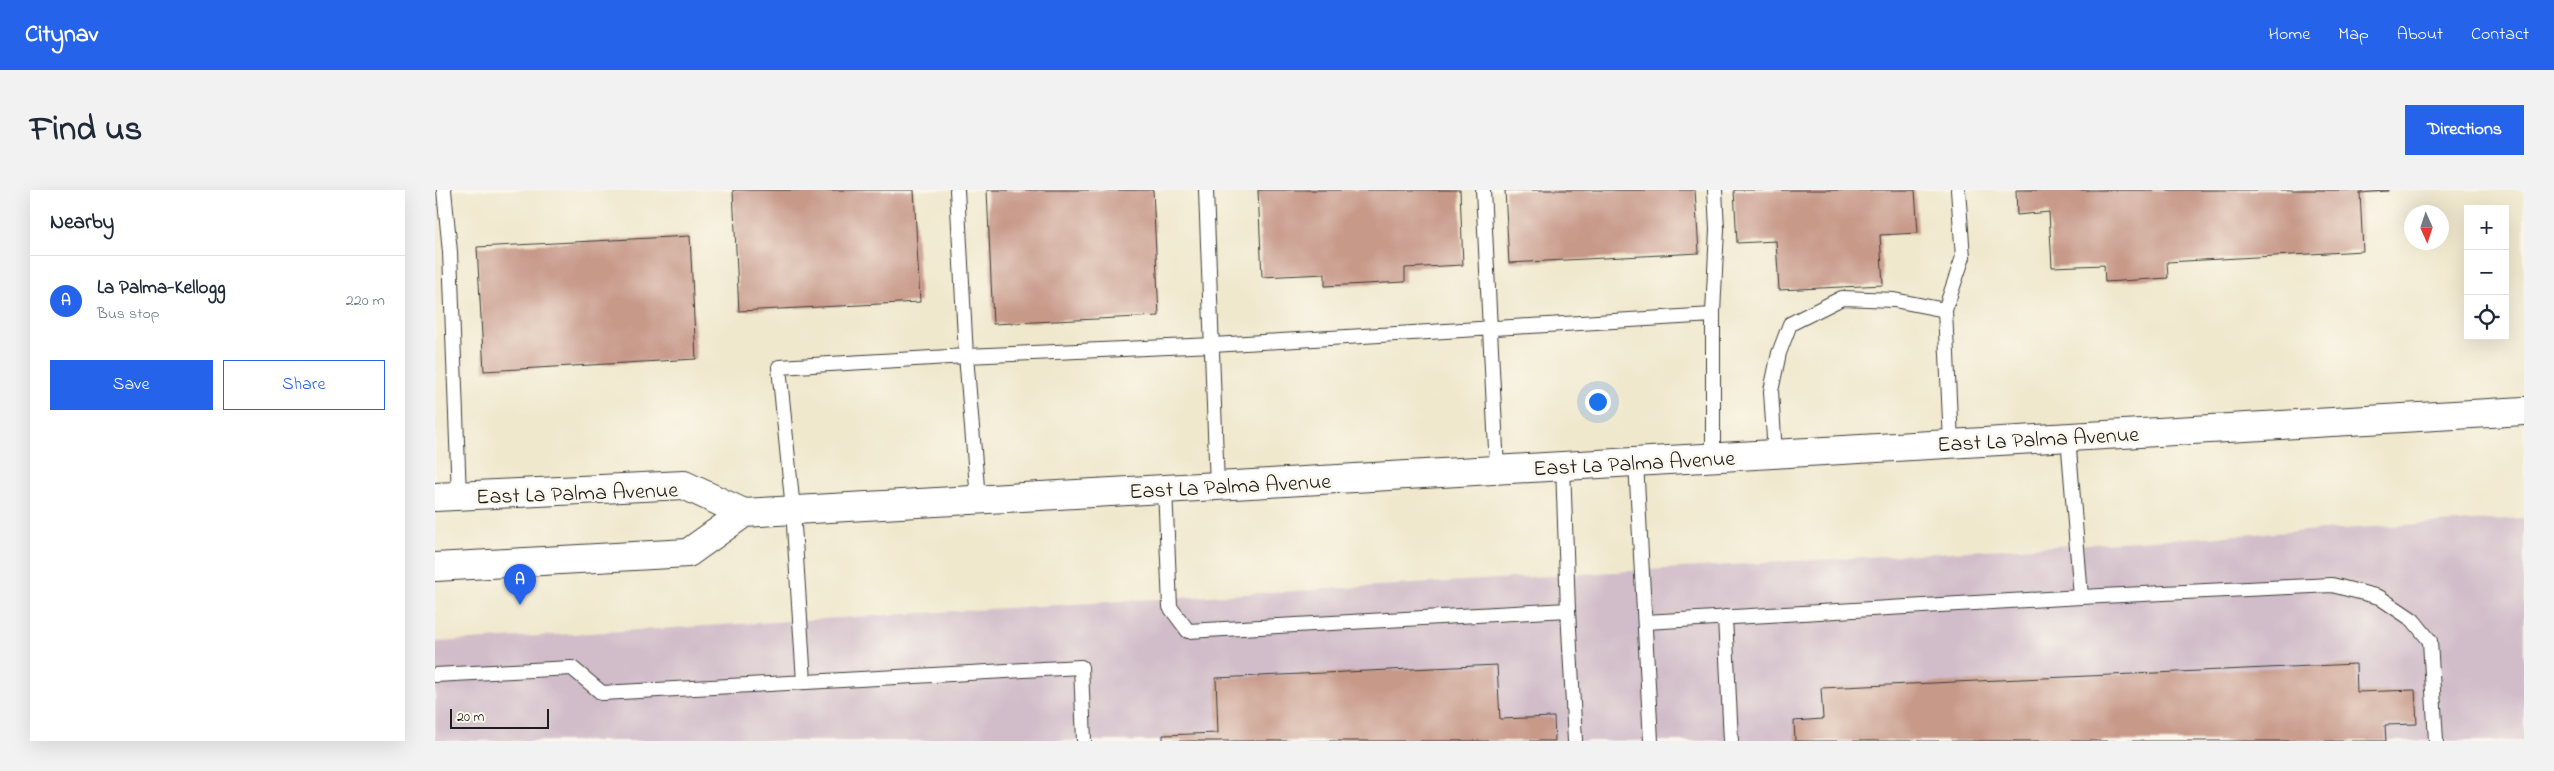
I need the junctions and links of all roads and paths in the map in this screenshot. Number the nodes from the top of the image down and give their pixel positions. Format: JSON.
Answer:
{"nodes":[{"id":1,"x":444,"y":190,"type":"edge"},
{"id":2,"x":957,"y":190,"type":"edge"},
{"id":3,"x":1206,"y":190,"type":"edge"},
{"id":4,"x":1483,"y":190,"type":"edge"},
{"id":5,"x":1715,"y":190,"type":"edge"},
{"id":6,"x":1957,"y":190,"type":"edge"},
{"id":7,"x":1945,"y":310,"type":"junction"},
{"id":8,"x":1713,"y":315,"type":"junction"},
{"id":9,"x":1490,"y":327,"type":"junction"},
{"id":10,"x":1213,"y":345,"type":"junction"},
{"id":11,"x":966,"y":356,"type":"junction"},
{"id":12,"x":2524,"y":411,"type":"edge"},
{"id":13,"x":2067,"y":437,"type":"junction"},
{"id":14,"x":1951,"y":444,"type":"junction"},
{"id":15,"x":1775,"y":454,"type":"junction"},
{"id":16,"x":1713,"y":457,"type":"junction"},
{"id":17,"x":1636,"y":462,"type":"junction"},
{"id":18,"x":1563,"y":466,"type":"junction"},
{"id":19,"x":1497,"y":470,"type":"junction"},
{"id":20,"x":1217,"y":486,"type":"junction"},
{"id":21,"x":1165,"y":488,"type":"junction"},
{"id":22,"x":447,"y":497,"type":"edge"},
{"id":23,"x":978,"y":499,"type":"junction"},
{"id":24,"x":793,"y":510,"type":"junction"},
{"id":25,"x":744,"y":513,"type":"junction"},
{"id":26,"x":435,"y":567,"type":"edge"},
{"id":27,"x":2081,"y":598,"type":"junction"},
{"id":28,"x":1568,"y":610,"type":"junction"},
{"id":29,"x":1725,"y":617,"type":"junction"},
{"id":30,"x":1645,"y":622,"type":"junction"},
{"id":31,"x":435,"y":676,"type":"edge"},
{"id":32,"x":804,"y":682,"type":"junction"},
{"id":33,"x":1084,"y":741,"type":"edge"},
{"id":34,"x":1575,"y":741,"type":"edge"},
{"id":35,"x":1651,"y":741,"type":"edge"},
{"id":36,"x":1731,"y":741,"type":"edge"},
{"id":37,"x":2436,"y":741,"type":"edge"}],
"edges":[{"from":1,"to":22,"type":"lane"},
{"from":2,"to":11,"type":"lane"},
{"from":3,"to":10,"type":"lane"},
{"from":4,"to":9,"type":"lane"},
{"from":5,"to":8,"type":"lane"},
{"from":6,"to":7,"type":"lane"},
{"from":7,"to":14,"type":"lane"},
{"from":7,"to":15,"type":"lane"},
{"from":8,"to":9,"type":"lane"},
{"from":8,"to":16,"type":"lane"},
{"from":9,"to":10,"type":"lane"},
{"from":9,"to":19,"type":"lane"},
{"from":10,"to":11,"type":"lane"},
{"from":10,"to":20,"type":"lane"},
{"from":11,"to":23,"type":"lane"},
{"from":11,"to":24,"type":"lane"},
{"from":12,"to":13,"type":"main road","name":"East La Palma Avenue"},
{"from":13,"to":14,"type":"main road","name":"East La Palma Avenue"},
{"from":13,"to":27,"type":"lane"},
{"from":14,"to":15,"type":"main road","name":"East La Palma Avenue"},
{"from":15,"to":16,"type":"main road","name":"East La Palma Avenue"},
{"from":16,"to":17,"type":"main road","name":"East La Palma Avenue"},
{"from":17,"to":18,"type":"main road","name":"East La Palma Avenue"},
{"from":17,"to":30,"type":"lane"},
{"from":18,"to":19,"type":"main road","name":"East La Palma Avenue"},
{"from":18,"to":28,"type":"lane"},
{"from":19,"to":20,"type":"main road","name":"East La Palma Avenue"},
{"from":20,"to":21,"type":"main road","name":"East La Palma Avenue"},
{"from":21,"to":23,"type":"main road","name":"East La Palma Avenue"},
{"from":21,"to":28,"type":"lane"},
{"from":22,"to":25,"type":"main road","name":"East La Palma Avenue"},
{"from":23,"to":24,"type":"main road","name":"East La Palma Avenue"},
{"from":24,"to":25,"type":"main road","name":"East La Palma Avenue"},
{"from":24,"to":32,"type":"lane"},
{"from":25,"to":26,"type":"main road"},
{"from":27,"to":29,"type":"lane"},
{"from":27,"to":37,"type":"lane"},
{"from":28,"to":34,"type":"lane"},
{"from":29,"to":30,"type":"lane"},
{"from":29,"to":36,"type":"lane"},
{"from":30,"to":35,"type":"lane"},
{"from":31,"to":32,"type":"lane"},
{"from":32,"to":33,"type":"lane"}]}
